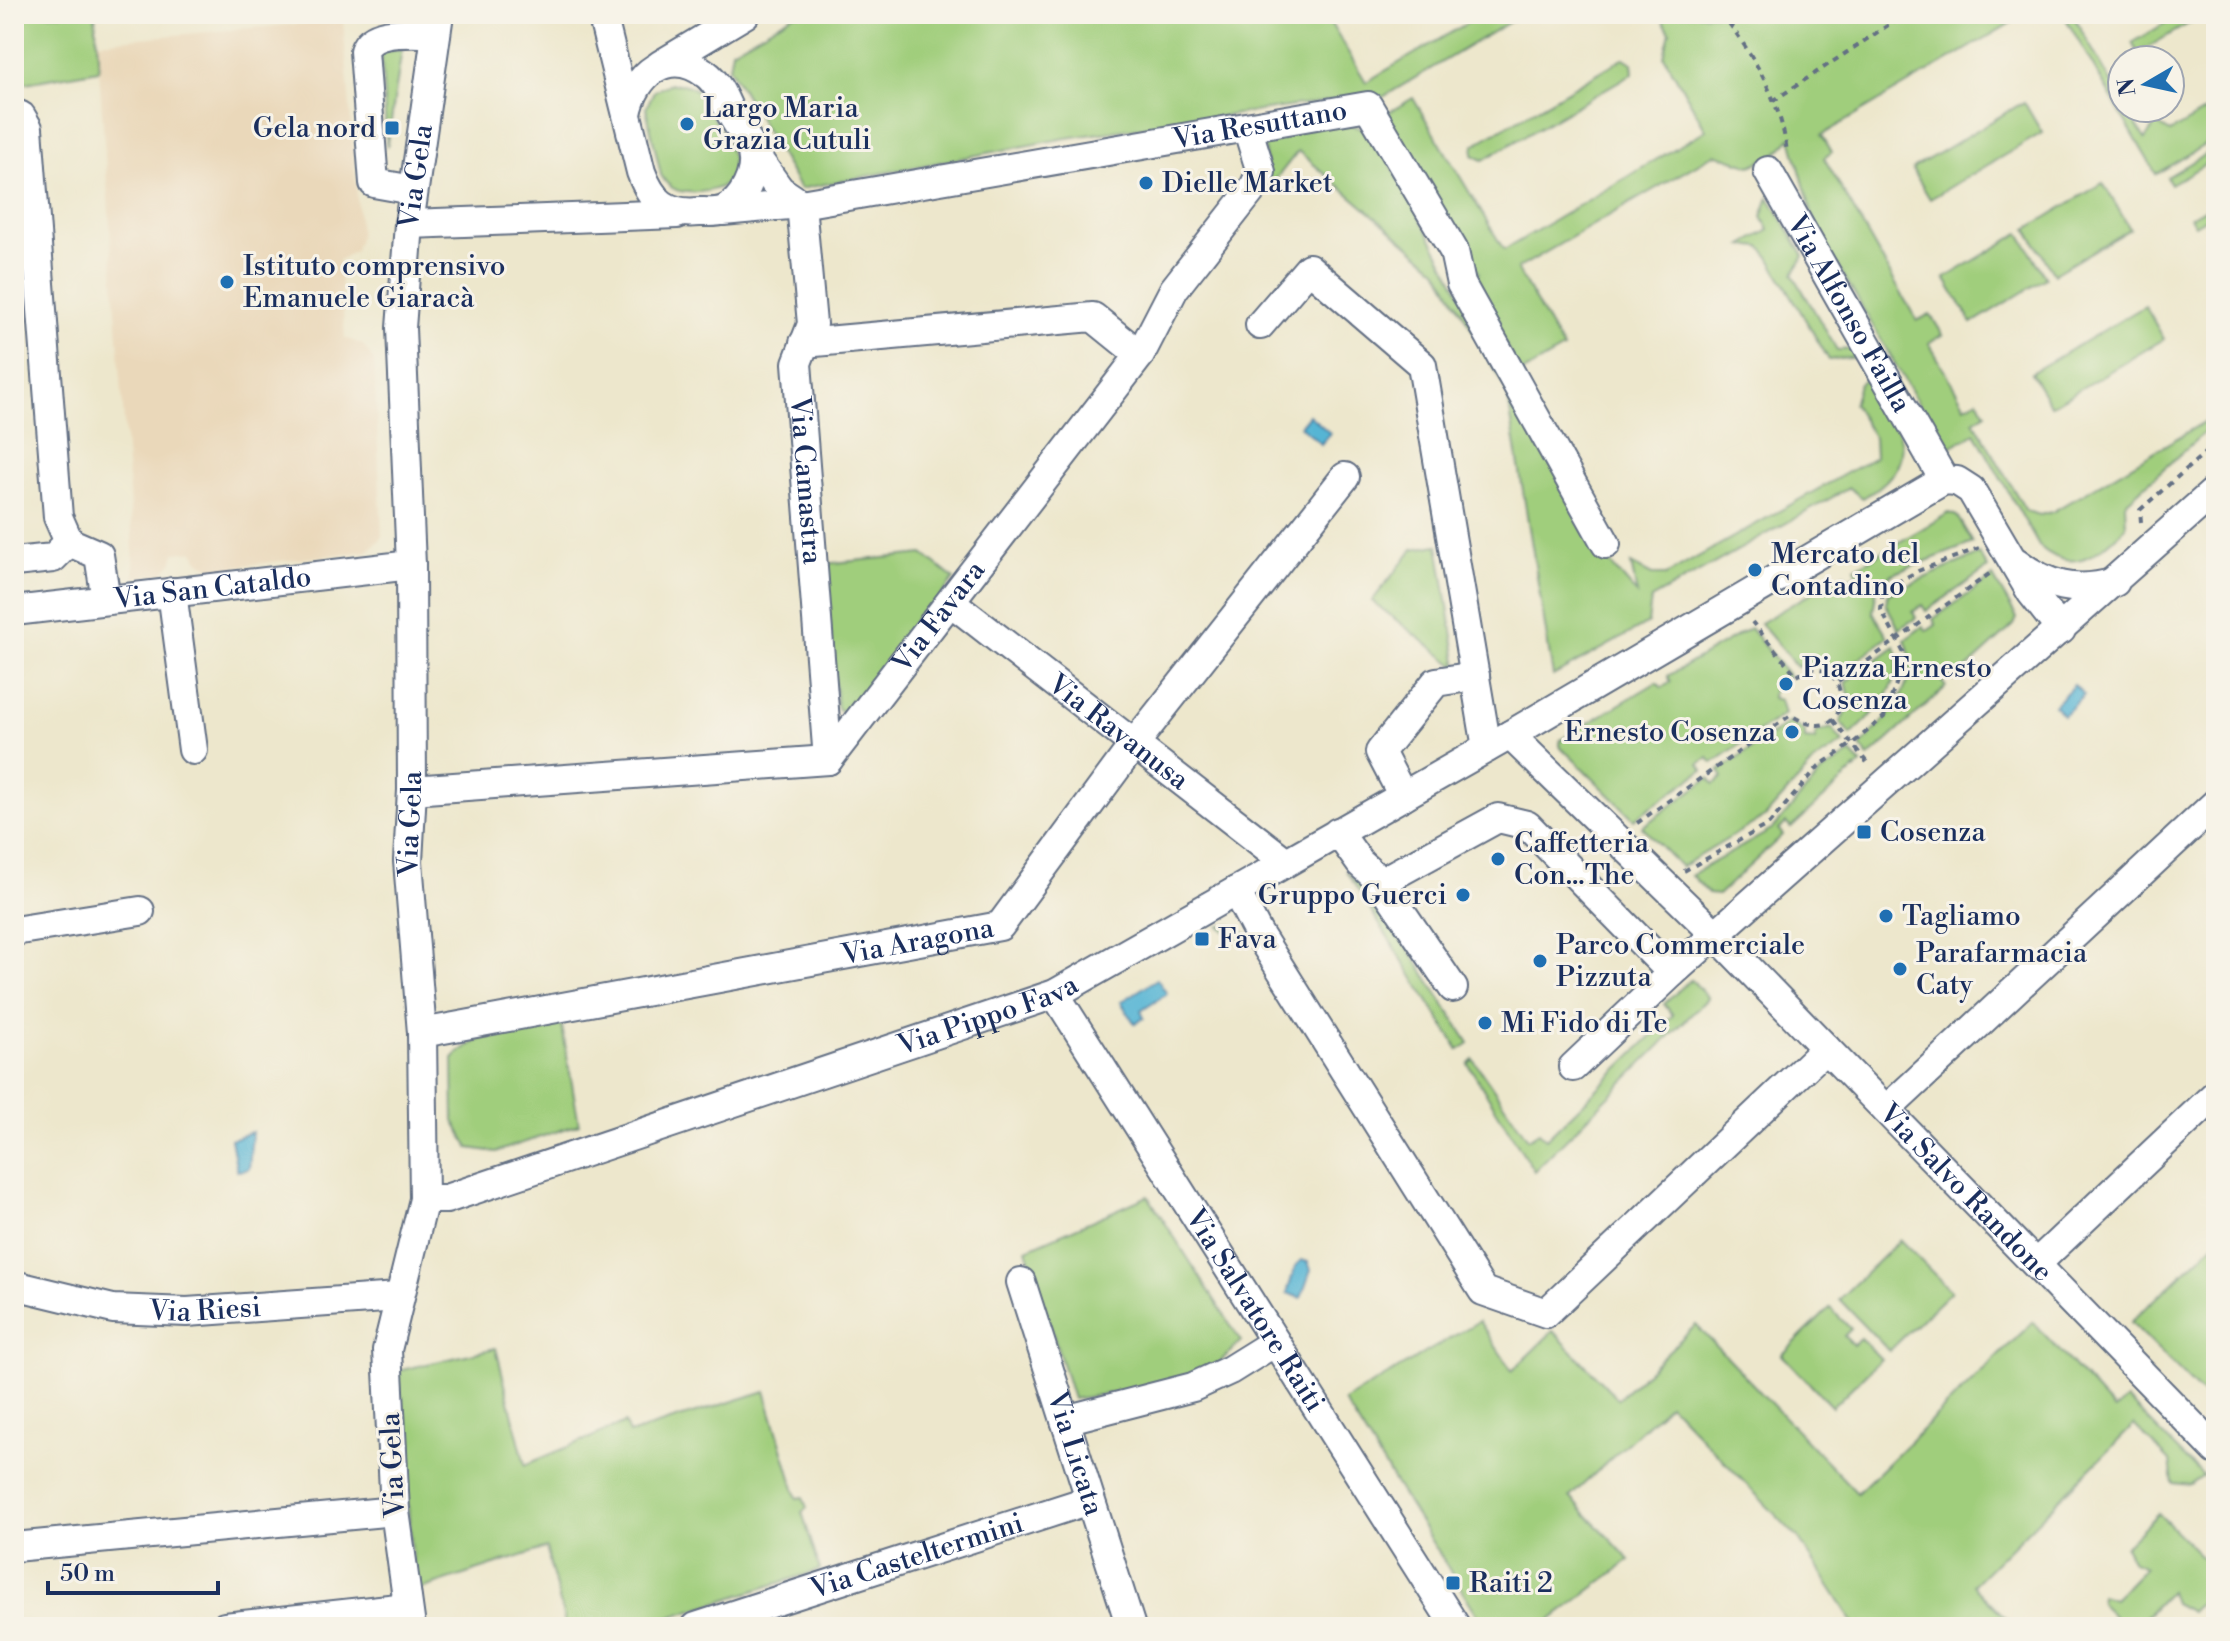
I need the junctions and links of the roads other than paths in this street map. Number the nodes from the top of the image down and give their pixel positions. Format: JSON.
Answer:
{"nodes":[{"id":1,"x":602,"y":14,"type":"edge"},
{"id":2,"x":734,"y":20,"type":"edge"},
{"id":3,"x":437,"y":23,"type":"edge"},
{"id":4,"x":395,"y":24,"type":"edge"},
{"id":5,"x":660,"y":65,"type":"junction"},
{"id":6,"x":714,"y":81,"type":"junction"},
{"id":7,"x":14,"y":113,"type":"edge"},
{"id":8,"x":627,"y":114,"type":"junction"},
{"id":9,"x":1247,"y":127,"type":"junction"},
{"id":10,"x":752,"y":151,"type":"junction"},
{"id":11,"x":641,"y":172,"type":"junction"},
{"id":12,"x":1775,"y":183,"type":"road end"},
{"id":13,"x":413,"y":190,"type":"junction"},
{"id":14,"x":801,"y":204,"type":"junction"},
{"id":15,"x":723,"y":211,"type":"junction"},
{"id":16,"x":677,"y":214,"type":"junction"},
{"id":17,"x":605,"y":217,"type":"junction"},
{"id":18,"x":409,"y":224,"type":"junction"},
{"id":19,"x":1260,"y":325,"type":"dead end"},
{"id":20,"x":804,"y":343,"type":"junction"},
{"id":21,"x":1140,"y":355,"type":"junction"},
{"id":22,"x":1938,"y":468,"type":"junction"},
{"id":23,"x":1345,"y":477,"type":"dead end"},
{"id":24,"x":2216,"y":490,"type":"edge"},
{"id":25,"x":69,"y":542,"type":"junction"},
{"id":26,"x":1606,"y":544,"type":"dead end"},
{"id":27,"x":1994,"y":556,"type":"junction"},
{"id":28,"x":14,"y":562,"type":"edge"},
{"id":29,"x":411,"y":565,"type":"junction"},
{"id":30,"x":2115,"y":582,"type":"junction"},
{"id":31,"x":172,"y":592,"type":"junction"},
{"id":32,"x":106,"y":600,"type":"junction"},
{"id":33,"x":951,"y":602,"type":"junction"},
{"id":34,"x":14,"y":611,"type":"edge"},
{"id":35,"x":2061,"y":630,"type":"junction"},
{"id":36,"x":1475,"y":676,"type":"junction"},
{"id":37,"x":1499,"y":741,"type":"junction"},
{"id":38,"x":1135,"y":743,"type":"junction"},
{"id":39,"x":193,"y":750,"type":"dead end"},
{"id":40,"x":828,"y":760,"type":"junction"},
{"id":41,"x":412,"y":790,"type":"junction"},
{"id":42,"x":1403,"y":796,"type":"junction"},
{"id":43,"x":2216,"y":803,"type":"edge"},
{"id":44,"x":1338,"y":832,"type":"junction"},
{"id":45,"x":1286,"y":862,"type":"junction"},
{"id":46,"x":1381,"y":882,"type":"junction"},
{"id":47,"x":1236,"y":891,"type":"junction"},
{"id":48,"x":140,"y":911,"type":"dead end"},
{"id":49,"x":14,"y":931,"type":"edge"},
{"id":50,"x":1717,"y":936,"type":"junction"},
{"id":51,"x":1672,"y":973,"type":"junction"},
{"id":52,"x":1453,"y":988,"type":"dead end"},
{"id":53,"x":1055,"y":994,"type":"junction"},
{"id":54,"x":422,"y":1033,"type":"junction"},
{"id":55,"x":1826,"y":1048,"type":"junction"},
{"id":56,"x":1573,"y":1067,"type":"dead end"},
{"id":57,"x":2216,"y":1094,"type":"edge"},
{"id":58,"x":1886,"y":1110,"type":"junction"},
{"id":59,"x":424,"y":1199,"type":"junction"},
{"id":60,"x":2036,"y":1264,"type":"junction"},
{"id":61,"x":1021,"y":1282,"type":"dead end"},
{"id":62,"x":14,"y":1285,"type":"edge"},
{"id":63,"x":398,"y":1297,"type":"junction"},
{"id":64,"x":1275,"y":1342,"type":"junction"},
{"id":65,"x":1065,"y":1420,"type":"junction"},
{"id":66,"x":2216,"y":1450,"type":"edge"},
{"id":67,"x":1090,"y":1500,"type":"junction"},
{"id":68,"x":395,"y":1511,"type":"junction"},
{"id":69,"x":14,"y":1547,"type":"edge"},
{"id":70,"x":409,"y":1617,"type":"edge"},
{"id":71,"x":225,"y":1627,"type":"edge"},
{"id":72,"x":696,"y":1627,"type":"edge"},
{"id":73,"x":1131,"y":1627,"type":"edge"},
{"id":74,"x":1456,"y":1627,"type":"edge"}],
"edges":[{"from":1,"to":8,"type":"street"},
{"from":2,"to":5,"type":"street"},
{"from":2,"to":6,"type":"street"},
{"from":3,"to":4,"type":"street"},
{"from":3,"to":13,"type":"street","name":"Via Gela"},
{"from":4,"to":13,"type":"street"},
{"from":5,"to":6,"type":"street"},
{"from":5,"to":8,"type":"street"},
{"from":6,"to":10,"type":"street"},
{"from":7,"to":25,"type":"street"},
{"from":8,"to":11,"type":"street"},
{"from":9,"to":14,"type":"street","name":"Via Resuttano"},
{"from":9,"to":21,"type":"street","name":"Via Favara"},
{"from":9,"to":26,"type":"street","name":"Via Resuttano"},
{"from":10,"to":14,"type":"street"},
{"from":10,"to":15,"type":"street"},
{"from":11,"to":16,"type":"street"},
{"from":11,"to":17,"type":"street"},
{"from":12,"to":22,"type":"street","name":"Via Alfonso Failla"},
{"from":13,"to":18,"type":"street","name":"Via Gela"},
{"from":14,"to":15,"type":"street","name":"Via Resuttano"},
{"from":14,"to":20,"type":"street","name":"Via Camastra"},
{"from":15,"to":16,"type":"street"},
{"from":16,"to":17,"type":"street"},
{"from":17,"to":18,"type":"street"},
{"from":18,"to":29,"type":"street","name":"Via Gela"},
{"from":19,"to":36,"type":"street"},
{"from":20,"to":21,"type":"street"},
{"from":20,"to":40,"type":"street","name":"Via Camastra"},
{"from":21,"to":33,"type":"street","name":"Via Favara"},
{"from":22,"to":27,"type":"street"},
{"from":22,"to":37,"type":"street","name":"Via Pippo Fava"},
{"from":23,"to":38,"type":"street","name":"Via Aragona"},
{"from":24,"to":30,"type":"street"},
{"from":25,"to":28,"type":"street"},
{"from":25,"to":32,"type":"street"},
{"from":27,"to":30,"type":"street"},
{"from":27,"to":35,"type":"street"},
{"from":29,"to":31,"type":"street","name":"Via San Cataldo"},
{"from":29,"to":41,"type":"street","name":"Via Gela"},
{"from":30,"to":35,"type":"street"},
{"from":31,"to":32,"type":"street","name":"Via San Cataldo"},
{"from":31,"to":39,"type":"street"},
{"from":32,"to":34,"type":"street","name":"Via San Cataldo"},
{"from":33,"to":38,"type":"street","name":"Via Ravanusa"},
{"from":33,"to":40,"type":"street","name":"Via Favara"},
{"from":35,"to":50,"type":"street"},
{"from":36,"to":37,"type":"street"},
{"from":36,"to":42,"type":"street"},
{"from":37,"to":42,"type":"street","name":"Via Pippo Fava"},
{"from":37,"to":50,"type":"street","name":"Via Salvo Randone"},
{"from":38,"to":45,"type":"street","name":"Via Ravanusa"},
{"from":38,"to":54,"type":"street","name":"Via Aragona"},
{"from":40,"to":41,"type":"street"},
{"from":41,"to":54,"type":"street","name":"Via Gela"},
{"from":42,"to":44,"type":"street","name":"Via Pippo Fava"},
{"from":43,"to":58,"type":"street"},
{"from":44,"to":45,"type":"street","name":"Via Pippo Fava"},
{"from":44,"to":46,"type":"street"},
{"from":45,"to":47,"type":"street","name":"Via Pippo Fava"},
{"from":46,"to":51,"type":"street"},
{"from":46,"to":52,"type":"street"},
{"from":47,"to":53,"type":"street","name":"Via Pippo Fava"},
{"from":47,"to":55,"type":"street"},
{"from":48,"to":49,"type":"street"},
{"from":50,"to":51,"type":"street"},
{"from":50,"to":55,"type":"street","name":"Via Salvo Randone"},
{"from":51,"to":56,"type":"street"},
{"from":53,"to":59,"type":"street","name":"Via Pippo Fava"},
{"from":53,"to":64,"type":"street","name":"Via Salvatore Raiti"},
{"from":54,"to":59,"type":"street","name":"Via Gela"},
{"from":55,"to":58,"type":"street","name":"Via Salvo Randone"},
{"from":57,"to":60,"type":"street"},
{"from":58,"to":60,"type":"street","name":"Via Salvo Randone"},
{"from":59,"to":63,"type":"street","name":"Via Gela"},
{"from":60,"to":66,"type":"street","name":"Via Salvo Randone"},
{"from":61,"to":65,"type":"street","name":"Via Licata"},
{"from":62,"to":63,"type":"street","name":"Via Riesi"},
{"from":63,"to":68,"type":"street","name":"Via Gela"},
{"from":64,"to":65,"type":"street"},
{"from":64,"to":74,"type":"street","name":"Via Salvatore Raiti"},
{"from":65,"to":67,"type":"street","name":"Via Licata"},
{"from":67,"to":72,"type":"street","name":"Via Casteltermini"},
{"from":67,"to":73,"type":"street","name":"Via Licata"},
{"from":68,"to":69,"type":"street"},
{"from":68,"to":70,"type":"street","name":"Via Gela"},
{"from":70,"to":71,"type":"street"}]}
